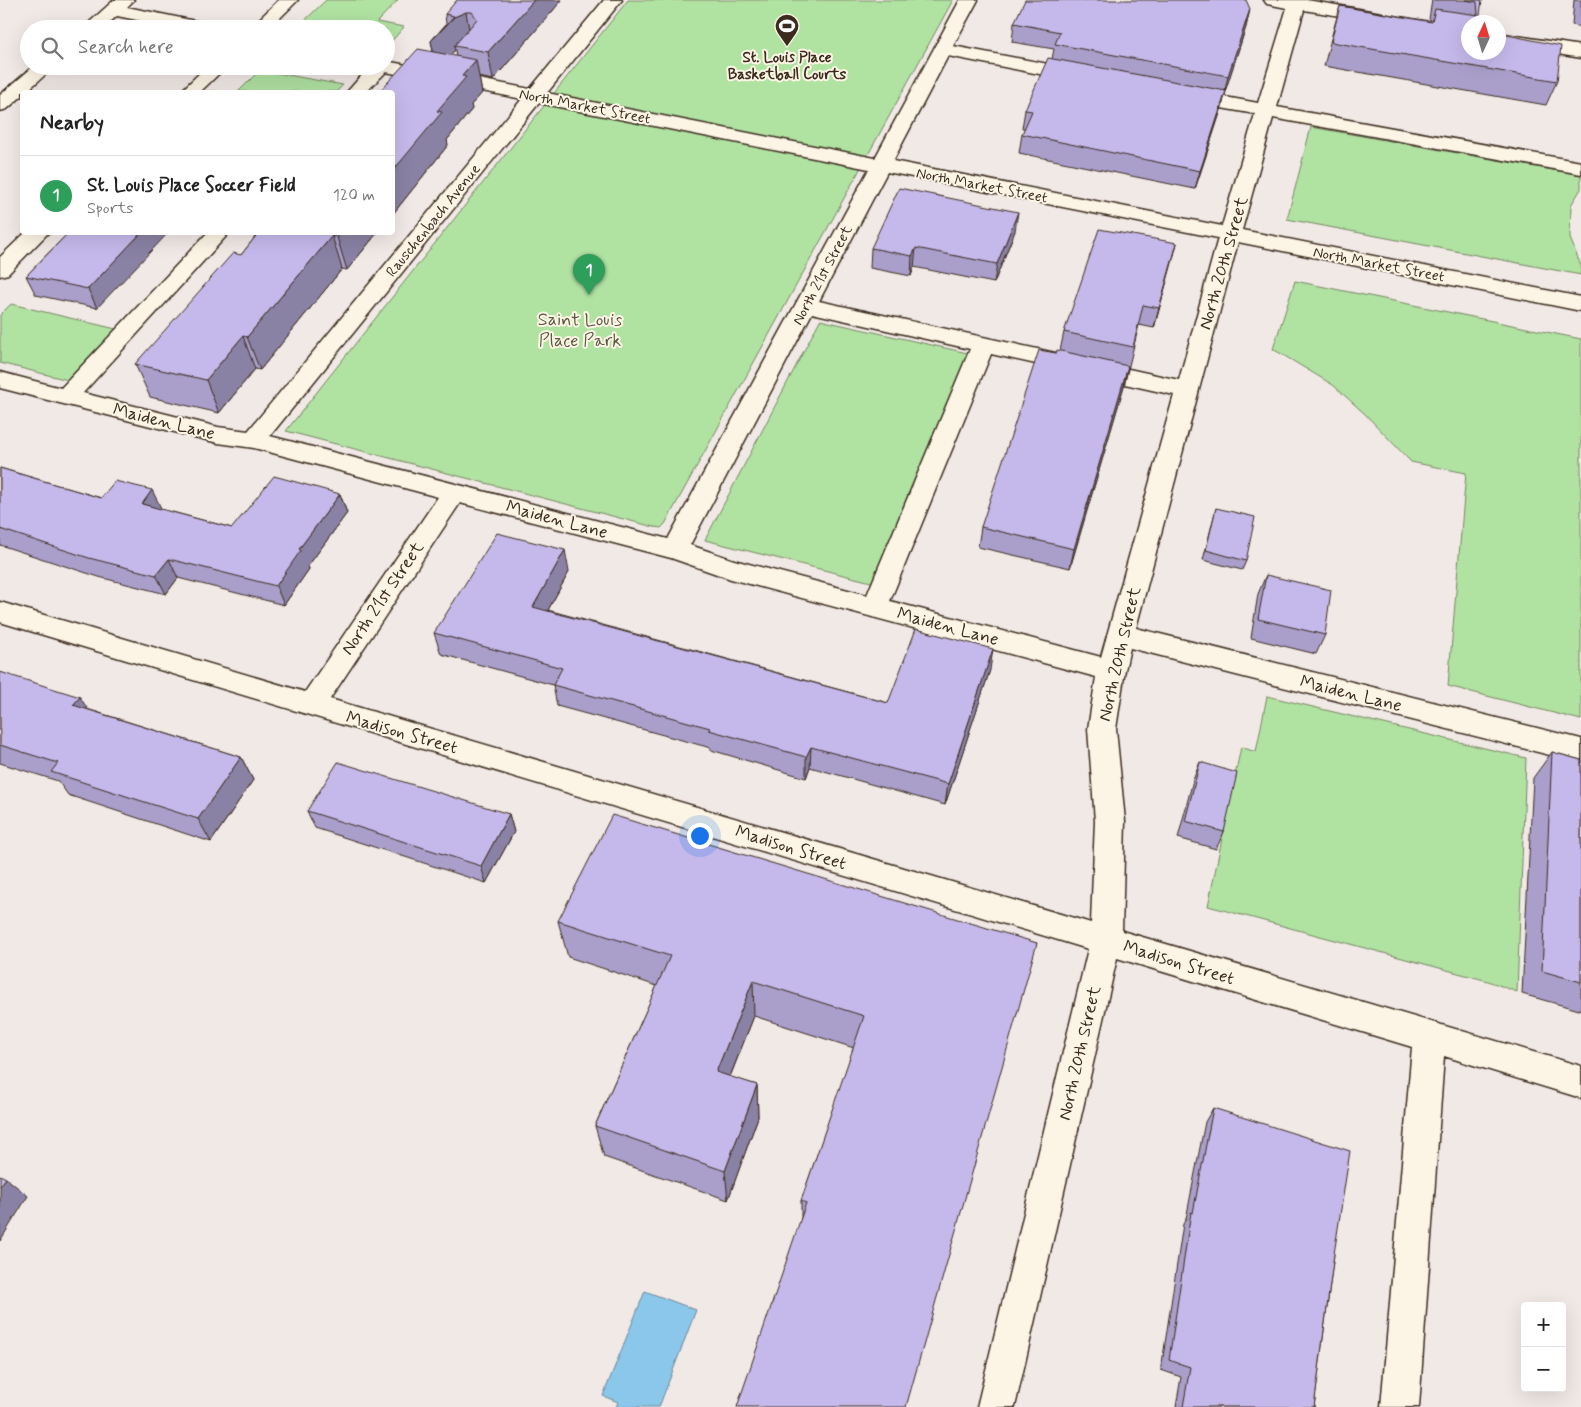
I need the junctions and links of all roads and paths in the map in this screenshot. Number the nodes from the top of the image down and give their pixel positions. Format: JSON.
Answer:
{"nodes":[{"id":1,"x":288,"y":0,"type":"edge"},
{"id":2,"x":613,"y":0,"type":"edge"},
{"id":3,"x":969,"y":0,"type":"edge"},
{"id":4,"x":1290,"y":1,"type":"edge"},
{"id":5,"x":119,"y":5,"type":"edge"},
{"id":6,"x":102,"y":20,"type":"edge"},
{"id":7,"x":176,"y":20,"type":"edge"},
{"id":8,"x":267,"y":20,"type":"edge"},
{"id":9,"x":1392,"y":20,"type":"edge"},
{"id":10,"x":1506,"y":39,"type":"edge"},
{"id":11,"x":943,"y":50,"type":"junction"},
{"id":12,"x":1581,"y":52,"type":"edge"},
{"id":13,"x":459,"y":60,"type":"edge"},
{"id":14,"x":395,"y":69,"type":"edge"},
{"id":15,"x":35,"y":75,"type":"edge"},
{"id":16,"x":208,"y":75,"type":"edge"},
{"id":17,"x":373,"y":75,"type":"edge"},
{"id":18,"x":443,"y":78,"type":"junction"},
{"id":19,"x":1094,"y":78,"type":"edge"},
{"id":20,"x":191,"y":90,"type":"edge"},
{"id":21,"x":358,"y":90,"type":"edge"},
{"id":22,"x":1172,"y":93,"type":"edge"},
{"id":23,"x":534,"y":96,"type":"junction"},
{"id":24,"x":0,"y":105,"type":"edge"},
{"id":25,"x":1266,"y":111,"type":"junction"},
{"id":26,"x":881,"y":165,"type":"junction"},
{"id":27,"x":1581,"y":168,"type":"edge"},
{"id":28,"x":1230,"y":234,"type":"junction"},
{"id":29,"x":36,"y":235,"type":"edge"},
{"id":30,"x":217,"y":235,"type":"edge"},
{"id":31,"x":0,"y":268,"type":"edge"},
{"id":32,"x":1581,"y":304,"type":"edge"},
{"id":33,"x":806,"y":305,"type":"junction"},
{"id":34,"x":983,"y":345,"type":"junction"},
{"id":35,"x":0,"y":380,"type":"edge"},
{"id":36,"x":1187,"y":390,"type":"junction"},
{"id":37,"x":66,"y":397,"type":"junction"},
{"id":38,"x":254,"y":440,"type":"junction"},
{"id":39,"x":454,"y":492,"type":"junction"},
{"id":40,"x":675,"y":550,"type":"junction"},
{"id":41,"x":875,"y":606,"type":"junction"},
{"id":42,"x":0,"y":612,"type":"edge"},
{"id":43,"x":1121,"y":634,"type":"junction"},
{"id":44,"x":1111,"y":670,"type":"junction"},
{"id":45,"x":311,"y":704,"type":"junction"},
{"id":46,"x":1581,"y":751,"type":"edge"},
{"id":47,"x":1106,"y":940,"type":"junction"},
{"id":48,"x":1429,"y":1037,"type":"junction"},
{"id":49,"x":1581,"y":1082,"type":"edge"},
{"id":50,"x":996,"y":1407,"type":"edge"},
{"id":51,"x":1400,"y":1407,"type":"edge"}],
"edges":[{"from":1,"to":8,"type":"street"},
{"from":2,"to":23,"type":"street","name":"Rauschenbach Avenue"},
{"from":3,"to":11,"type":"street","name":"North 21st Street"},
{"from":4,"to":9,"type":"street"},
{"from":4,"to":25,"type":"street","name":"North 20th Street"},
{"from":5,"to":6,"type":"street"},
{"from":5,"to":7,"type":"street"},
{"from":10,"to":12,"type":"street"},
{"from":11,"to":19,"type":"street"},
{"from":11,"to":26,"type":"street","name":"North 21st Street"},
{"from":13,"to":18,"type":"street"},
{"from":14,"to":18,"type":"street","name":"North Market Street"},
{"from":15,"to":24,"type":"street"},
{"from":16,"to":20,"type":"street"},
{"from":17,"to":21,"type":"street"},
{"from":18,"to":23,"type":"street","name":"North Market Street"},
{"from":22,"to":25,"type":"street"},
{"from":23,"to":26,"type":"street","name":"North Market Street"},
{"from":23,"to":38,"type":"street","name":"Rauschenbach Avenue"},
{"from":25,"to":27,"type":"street"},
{"from":25,"to":28,"type":"street","name":"North 20th Street"},
{"from":26,"to":28,"type":"street","name":"North Market Street"},
{"from":26,"to":33,"type":"street","name":"North 21st Street"},
{"from":28,"to":32,"type":"street","name":"North Market Street"},
{"from":28,"to":36,"type":"street","name":"North 20th Street"},
{"from":29,"to":31,"type":"street"},
{"from":30,"to":37,"type":"street"},
{"from":33,"to":34,"type":"street"},
{"from":33,"to":40,"type":"street","name":"North 21st Street"},
{"from":34,"to":36,"type":"street"},
{"from":34,"to":41,"type":"street"},
{"from":35,"to":37,"type":"street","name":"Maiden Lane"},
{"from":36,"to":43,"type":"street","name":"North 20th Street"},
{"from":37,"to":38,"type":"street","name":"Maiden Lane"},
{"from":38,"to":39,"type":"street","name":"Maiden Lane"},
{"from":39,"to":40,"type":"street","name":"Maiden Lane"},
{"from":39,"to":45,"type":"street","name":"North 21st Street"},
{"from":40,"to":41,"type":"street","name":"Maiden Lane"},
{"from":41,"to":44,"type":"street","name":"Maiden Lane"},
{"from":42,"to":45,"type":"street","name":"Madison Street"},
{"from":43,"to":44,"type":"street","name":"North 20th Street"},
{"from":43,"to":46,"type":"street","name":"Maiden Lane"},
{"from":44,"to":47,"type":"street","name":"North 20th Street"},
{"from":45,"to":47,"type":"street","name":"Madison Street"},
{"from":47,"to":48,"type":"street","name":"Madison Street"},
{"from":47,"to":50,"type":"street","name":"North 20th Street"},
{"from":48,"to":49,"type":"street","name":"Madison Street"},
{"from":48,"to":51,"type":"street"}]}
